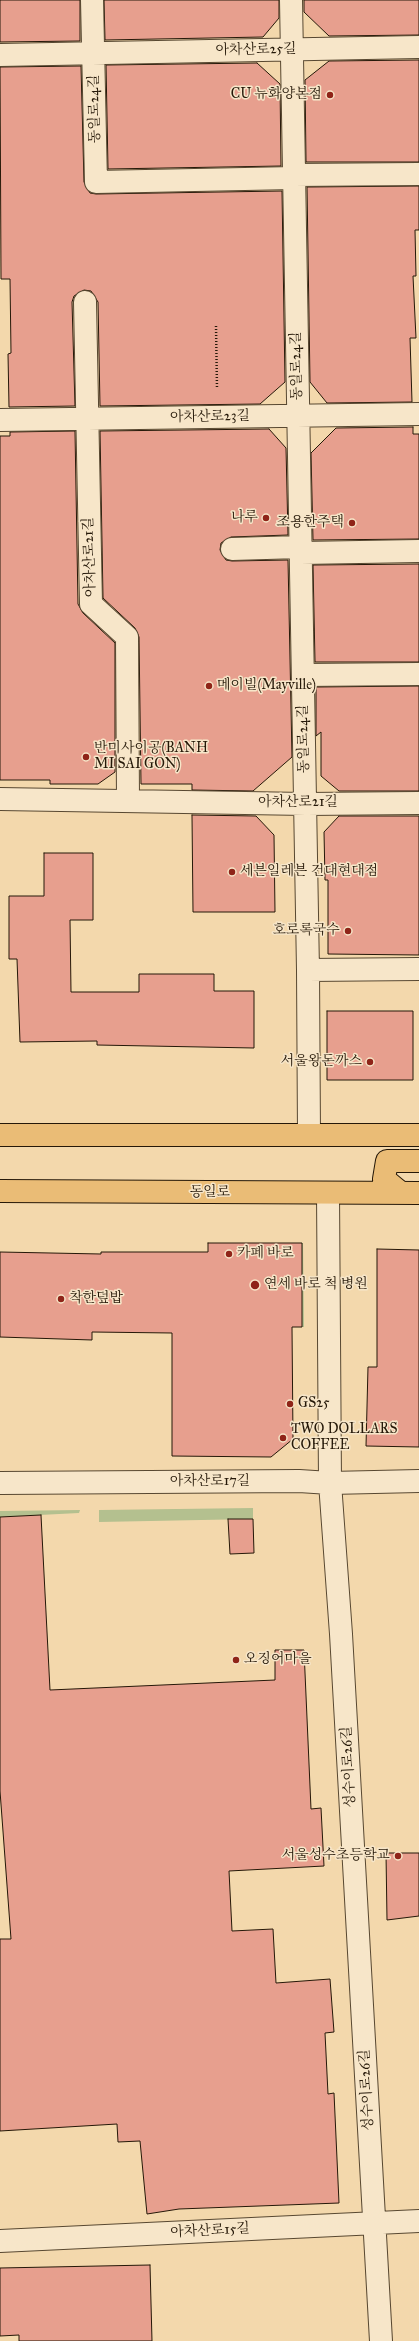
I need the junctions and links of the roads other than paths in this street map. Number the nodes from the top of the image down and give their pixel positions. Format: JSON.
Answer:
{"nodes":[{"id":1,"x":92,"y":0,"type":"edge"},
{"id":2,"x":291,"y":0,"type":"edge"},
{"id":3,"x":419,"y":47,"type":"edge"},
{"id":4,"x":292,"y":50,"type":"junction"},
{"id":5,"x":94,"y":53,"type":"junction"},
{"id":6,"x":0,"y":55,"type":"edge"},
{"id":7,"x":419,"y":174,"type":"edge"},
{"id":8,"x":294,"y":177,"type":"junction"},
{"id":9,"x":85,"y":302,"type":"dead end"},
{"id":10,"x":419,"y":414,"type":"edge"},
{"id":11,"x":297,"y":416,"type":"junction"},
{"id":12,"x":86,"y":419,"type":"junction"},
{"id":13,"x":0,"y":420,"type":"edge"},
{"id":14,"x":232,"y":548,"type":"dead end"},
{"id":15,"x":300,"y":550,"type":"junction"},
{"id":16,"x":419,"y":551,"type":"edge"},
{"id":17,"x":419,"y":674,"type":"edge"},
{"id":18,"x":303,"y":675,"type":"junction"},
{"id":19,"x":0,"y":799,"type":"edge"},
{"id":20,"x":128,"y":800,"type":"junction"},
{"id":21,"x":419,"y":803,"type":"edge"},
{"id":22,"x":306,"y":804,"type":"junction"},
{"id":23,"x":419,"y":969,"type":"edge"},
{"id":24,"x":308,"y":970,"type":"junction"},
{"id":25,"x":309,"y":1134,"type":"junction"},
{"id":26,"x":0,"y":1136,"type":"edge"},
{"id":27,"x":419,"y":1136,"type":"edge"},
{"id":28,"x":419,"y":1161,"type":"edge"},
{"id":29,"x":0,"y":1192,"type":"edge"},
{"id":30,"x":328,"y":1193,"type":"junction"},
{"id":31,"x":410,"y":1193,"type":"edge"},
{"id":32,"x":419,"y":1481,"type":"edge"},
{"id":33,"x":0,"y":1483,"type":"edge"},
{"id":34,"x":330,"y":1483,"type":"junction"},
{"id":35,"x":419,"y":2221,"type":"edge"},
{"id":36,"x":375,"y":2224,"type":"junction"},
{"id":37,"x":0,"y":2241,"type":"edge"},
{"id":38,"x":381,"y":2341,"type":"edge"}],
"edges":[{"from":1,"to":5,"type":"street"},
{"from":2,"to":4,"type":"street","name":"동일로24길"},
{"from":3,"to":4,"type":"street","name":"아차산로25길"},
{"from":4,"to":5,"type":"street","name":"아차산로25길"},
{"from":4,"to":8,"type":"street","name":"동일로24길"},
{"from":5,"to":6,"type":"street","name":"아차산로25길"},
{"from":5,"to":8,"type":"street","name":"동일로24길"},
{"from":7,"to":8,"type":"street","name":"동일로24길"},
{"from":8,"to":11,"type":"street","name":"동일로24길"},
{"from":9,"to":12,"type":"street","name":"아차산로21길"},
{"from":10,"to":11,"type":"street","name":"아차산로23길"},
{"from":11,"to":12,"type":"street","name":"아차산로23길"},
{"from":11,"to":15,"type":"street","name":"동일로24길"},
{"from":12,"to":13,"type":"street","name":"아차산로23길"},
{"from":12,"to":20,"type":"street","name":"아차산로21길"},
{"from":14,"to":15,"type":"street"},
{"from":15,"to":16,"type":"street"},
{"from":15,"to":18,"type":"street","name":"동일로24길"},
{"from":17,"to":18,"type":"street"},
{"from":18,"to":22,"type":"street","name":"동일로24길"},
{"from":19,"to":20,"type":"street","name":"아차산로21길"},
{"from":20,"to":22,"type":"street","name":"아차산로21길"},
{"from":21,"to":22,"type":"street","name":"아차산로21길"},
{"from":22,"to":24,"type":"street","name":"동일로24길"},
{"from":23,"to":24,"type":"street"},
{"from":24,"to":25,"type":"street","name":"동일로24길"},
{"from":25,"to":26,"type":"main road"},
{"from":25,"to":27,"type":"main road"},
{"from":28,"to":31,"type":"main road"},
{"from":29,"to":30,"type":"main road","name":"동일로"},
{"from":30,"to":31,"type":"main road","name":"동일로"},
{"from":30,"to":34,"type":"street","name":"성수이로26길"},
{"from":32,"to":34,"type":"street","name":"아차산로17길"},
{"from":33,"to":34,"type":"street","name":"아차산로17길"},
{"from":34,"to":36,"type":"street","name":"성수이로26길"},
{"from":35,"to":36,"type":"street","name":"아차산로15길"},
{"from":36,"to":37,"type":"street","name":"아차산로15길"},
{"from":36,"to":38,"type":"street","name":"성수이로26길"}]}
